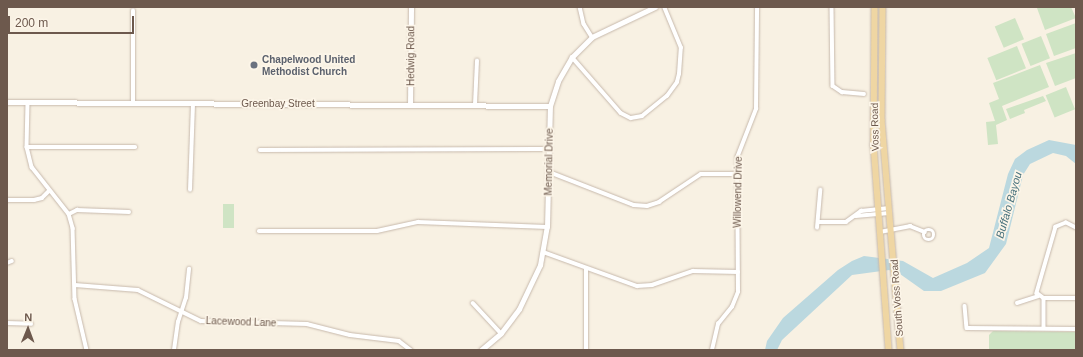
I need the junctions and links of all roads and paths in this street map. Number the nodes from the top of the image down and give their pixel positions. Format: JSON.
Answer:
{"nodes":[{"id":1,"x":411,"y":7,"type":"edge"},
{"id":2,"x":580,"y":7,"type":"edge"},
{"id":3,"x":655,"y":7,"type":"edge"},
{"id":4,"x":664,"y":7,"type":"edge"},
{"id":5,"x":757,"y":7,"type":"edge"},
{"id":6,"x":832,"y":7,"type":"edge"},
{"id":7,"x":875,"y":7,"type":"edge"},
{"id":8,"x":883,"y":7,"type":"edge"},
{"id":9,"x":134,"y":11,"type":"dead end"},
{"id":10,"x":874,"y":18,"type":"junction"},
{"id":11,"x":883,"y":18,"type":"junction"},
{"id":12,"x":592,"y":37,"type":"junction"},
{"id":13,"x":572,"y":57,"type":"junction"},
{"id":14,"x":477,"y":61,"type":"dead end"},
{"id":15,"x":874,"y":68,"type":"junction"},
{"id":16,"x":882,"y":68,"type":"junction"},
{"id":17,"x":864,"y":94,"type":"dead end"},
{"id":18,"x":7,"y":102,"type":"edge"},
{"id":19,"x":28,"y":103,"type":"junction"},
{"id":20,"x":133,"y":103,"type":"junction"},
{"id":21,"x":192,"y":104,"type":"junction"},
{"id":22,"x":410,"y":105,"type":"junction"},
{"id":23,"x":475,"y":105,"type":"junction"},
{"id":24,"x":550,"y":106,"type":"junction"},
{"id":25,"x":27,"y":147,"type":"junction"},
{"id":26,"x":135,"y":147,"type":"dead end"},
{"id":27,"x":549,"y":149,"type":"junction"},
{"id":28,"x":260,"y":150,"type":"dead end"},
{"id":29,"x":876,"y":167,"type":"junction"},
{"id":30,"x":885,"y":167,"type":"junction"},
{"id":31,"x":549,"y":172,"type":"junction"},
{"id":32,"x":736,"y":174,"type":"junction"},
{"id":33,"x":190,"y":190,"type":"dead end"},
{"id":34,"x":820,"y":190,"type":"dead end"},
{"id":35,"x":49,"y":191,"type":"junction"},
{"id":36,"x":7,"y":200,"type":"edge"},
{"id":37,"x":889,"y":210,"type":"junction"},
{"id":38,"x":129,"y":212,"type":"dead end"},
{"id":39,"x":879,"y":212,"type":"junction"},
{"id":40,"x":68,"y":214,"type":"junction"},
{"id":41,"x":818,"y":222,"type":"junction"},
{"id":42,"x":547,"y":227,"type":"junction"},
{"id":43,"x":817,"y":228,"type":"dead end"},
{"id":44,"x":1076,"y":228,"type":"edge"},
{"id":45,"x":259,"y":231,"type":"dead end"},
{"id":46,"x":891,"y":231,"type":"junction"},
{"id":47,"x":880,"y":232,"type":"junction"},
{"id":48,"x":925,"y":232,"type":"dead end"},
{"id":49,"x":893,"y":246,"type":"joint"},
{"id":50,"x":882,"y":247,"type":"joint"},
{"id":51,"x":543,"y":252,"type":"junction"},
{"id":52,"x":12,"y":261,"type":"dead end"},
{"id":53,"x":7,"y":263,"type":"edge"},
{"id":54,"x":189,"y":269,"type":"dead end"},
{"id":55,"x":586,"y":269,"type":"junction"},
{"id":56,"x":738,"y":272,"type":"junction"},
{"id":57,"x":75,"y":285,"type":"junction"},
{"id":58,"x":1038,"y":296,"type":"junction"},
{"id":59,"x":1044,"y":298,"type":"junction"},
{"id":60,"x":1076,"y":298,"type":"edge"},
{"id":61,"x":1017,"y":302,"type":"dead end"},
{"id":62,"x":473,"y":303,"type":"dead end"},
{"id":63,"x":965,"y":306,"type":"dead end"},
{"id":64,"x":182,"y":313,"type":"junction"},
{"id":65,"x":7,"y":323,"type":"edge"},
{"id":66,"x":31,"y":324,"type":"dead end"},
{"id":67,"x":1044,"y":328,"type":"junction"},
{"id":68,"x":1076,"y":329,"type":"edge"},
{"id":69,"x":899,"y":332,"type":"junction"},
{"id":70,"x":501,"y":333,"type":"junction"},
{"id":71,"x":889,"y":339,"type":"junction"},
{"id":72,"x":87,"y":350,"type":"edge"},
{"id":73,"x":174,"y":350,"type":"edge"},
{"id":74,"x":411,"y":350,"type":"edge"},
{"id":75,"x":481,"y":350,"type":"edge"},
{"id":76,"x":586,"y":350,"type":"edge"},
{"id":77,"x":712,"y":350,"type":"edge"},
{"id":78,"x":889,"y":350,"type":"edge"},
{"id":79,"x":900,"y":350,"type":"edge"}],
"edges":[{"from":1,"to":22,"type":"street","name":"Hedwig Road"},
{"from":2,"to":12,"type":"street"},
{"from":3,"to":12,"type":"street","name":"Memorial Drive"},
{"from":4,"to":13,"type":"street"},
{"from":5,"to":32,"type":"street","name":"Willowend Drive"},
{"from":6,"to":17,"type":"street"},
{"from":7,"to":10,"type":"main road","name":"Voss Road"},
{"from":8,"to":11,"type":"main road","name":"Voss Road"},
{"from":9,"to":20,"type":"street"},
{"from":10,"to":11,"type":"main road"},
{"from":10,"to":15,"type":"main road","name":"Voss Road"},
{"from":11,"to":16,"type":"main road","name":"Voss Road"},
{"from":12,"to":13,"type":"street","name":"Memorial Drive"},
{"from":13,"to":24,"type":"street","name":"Memorial Drive"},
{"from":14,"to":23,"type":"street"},
{"from":15,"to":16,"type":"main road"},
{"from":15,"to":29,"type":"main road","name":"Voss Road"},
{"from":16,"to":30,"type":"main road","name":"Voss Road"},
{"from":18,"to":19,"type":"street","name":"Greenbay Street"},
{"from":19,"to":20,"type":"street","name":"Greenbay Street"},
{"from":19,"to":25,"type":"street"},
{"from":20,"to":21,"type":"street","name":"Greenbay Street"},
{"from":21,"to":22,"type":"street","name":"Greenbay Street"},
{"from":21,"to":33,"type":"street"},
{"from":22,"to":23,"type":"street","name":"Greenbay Street"},
{"from":23,"to":24,"type":"street","name":"Greenbay Street"},
{"from":24,"to":27,"type":"street","name":"Memorial Drive"},
{"from":25,"to":26,"type":"street"},
{"from":25,"to":35,"type":"street"},
{"from":27,"to":28,"type":"street"},
{"from":27,"to":31,"type":"street","name":"Memorial Drive"},
{"from":29,"to":30,"type":"main road"},
{"from":29,"to":39,"type":"main road","name":"Voss Road"},
{"from":30,"to":37,"type":"main road","name":"Voss Road"},
{"from":31,"to":32,"type":"street"},
{"from":31,"to":42,"type":"street","name":"Memorial Drive"},
{"from":32,"to":56,"type":"street","name":"Willowend Drive"},
{"from":34,"to":41,"type":"street"},
{"from":35,"to":36,"type":"street"},
{"from":35,"to":40,"type":"street"},
{"from":37,"to":39,"type":"street"},
{"from":37,"to":46,"type":"main road","name":"Voss Road"},
{"from":38,"to":40,"type":"street"},
{"from":39,"to":41,"type":"street"},
{"from":39,"to":47,"type":"main road","name":"Voss Road"},
{"from":40,"to":57,"type":"street"},
{"from":41,"to":43,"type":"street"},
{"from":42,"to":45,"type":"street"},
{"from":42,"to":51,"type":"street","name":"Memorial Drive"},
{"from":44,"to":58,"type":"street"},
{"from":46,"to":47,"type":"street"},
{"from":46,"to":48,"type":"street"},
{"from":46,"to":49,"type":"main road","name":"Voss Road"},
{"from":47,"to":50,"type":"main road","name":"Voss Road"},
{"from":49,"to":69,"type":"main road","name":"South Voss Road"},
{"from":50,"to":71,"type":"main road","name":"South Voss Road"},
{"from":51,"to":55,"type":"street"},
{"from":51,"to":70,"type":"street","name":"Memorial Drive"},
{"from":52,"to":53,"type":"street"},
{"from":54,"to":64,"type":"street"},
{"from":55,"to":56,"type":"street"},
{"from":55,"to":76,"type":"street"},
{"from":56,"to":77,"type":"street","name":"Willowend Drive"},
{"from":57,"to":64,"type":"street","name":"Lacewood Lane"},
{"from":57,"to":72,"type":"street"},
{"from":58,"to":59,"type":"street"},
{"from":58,"to":61,"type":"street"},
{"from":59,"to":60,"type":"street"},
{"from":59,"to":67,"type":"street"},
{"from":62,"to":70,"type":"street"},
{"from":63,"to":67,"type":"street"},
{"from":64,"to":73,"type":"street"},
{"from":64,"to":74,"type":"street","name":"Lacewood Lane"},
{"from":65,"to":66,"type":"street"},
{"from":67,"to":68,"type":"street"},
{"from":69,"to":71,"type":"main road"},
{"from":69,"to":79,"type":"main road","name":"South Voss Road"},
{"from":70,"to":75,"type":"street","name":"Memorial Drive"},
{"from":71,"to":78,"type":"main road","name":"South Voss Road"}]}
